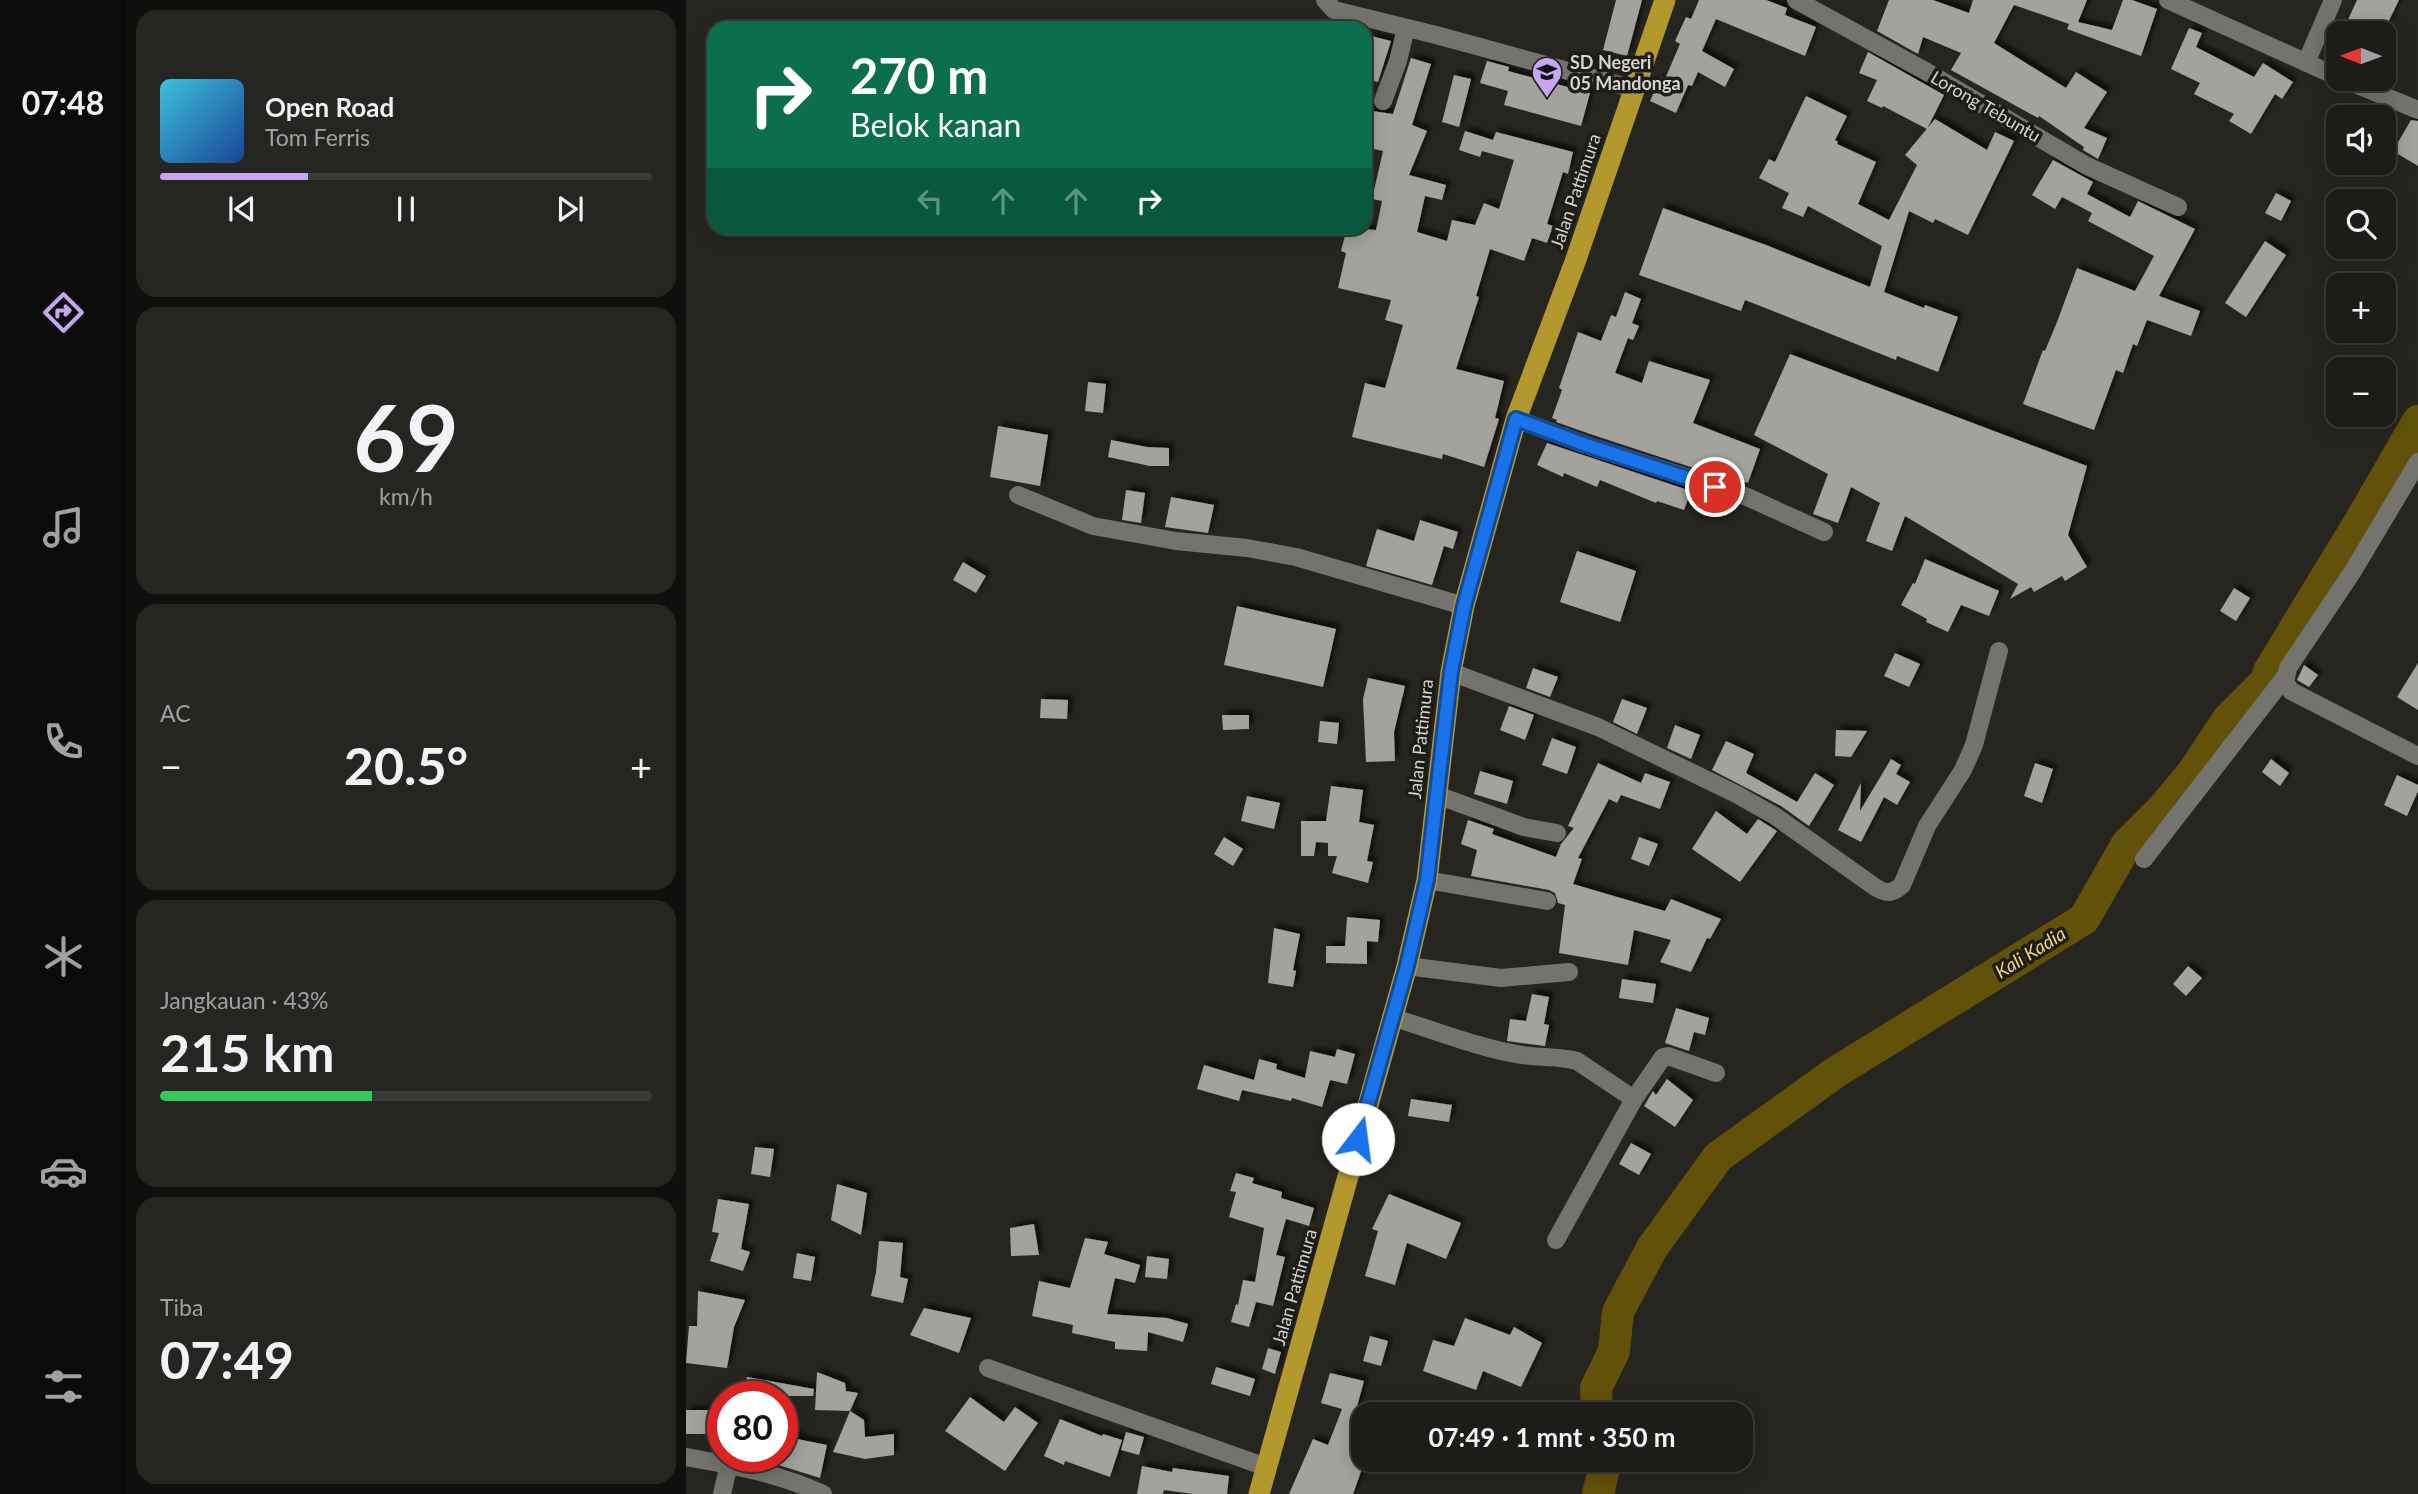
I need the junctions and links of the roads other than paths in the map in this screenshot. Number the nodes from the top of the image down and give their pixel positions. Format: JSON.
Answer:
{"nodes":[{"id":1,"x":1325,"y":0,"type":"edge"},
{"id":2,"x":1665,"y":0,"type":"edge"},
{"id":3,"x":1796,"y":0,"type":"edge"},
{"id":4,"x":2168,"y":0,"type":"edge"},
{"id":5,"x":2333,"y":0,"type":"edge"},
{"id":6,"x":1406,"y":29,"type":"junction"},
{"id":7,"x":2306,"y":63,"type":"junction"},
{"id":8,"x":2326,"y":72,"type":"edge"},
{"id":9,"x":1634,"y":89,"type":"junction"},
{"id":10,"x":2372,"y":91,"type":"edge"},
{"id":11,"x":1383,"y":101,"type":"dead end"},
{"id":12,"x":2418,"y":110,"type":"edge"},
{"id":13,"x":2178,"y":207,"type":"dead end"},
{"id":14,"x":1516,"y":419,"type":"junction"},
{"id":15,"x":2418,"y":462,"type":"edge"},
{"id":16,"x":1018,"y":495,"type":"dead end"},
{"id":17,"x":1824,"y":532,"type":"dead end"},
{"id":18,"x":1464,"y":606,"type":"junction"},
{"id":19,"x":1999,"y":651,"type":"dead end"},
{"id":20,"x":1451,"y":672,"type":"junction"},
{"id":21,"x":2286,"y":677,"type":"junction"},
{"id":22,"x":2418,"y":756,"type":"edge"},
{"id":23,"x":1437,"y":795,"type":"junction"},
{"id":24,"x":1557,"y":833,"type":"dead end"},
{"id":25,"x":2144,"y":859,"type":"dead end"},
{"id":26,"x":1427,"y":880,"type":"junction"},
{"id":27,"x":1547,"y":901,"type":"dead end"},
{"id":28,"x":1407,"y":966,"type":"junction"},
{"id":29,"x":1569,"y":972,"type":"dead end"},
{"id":30,"x":1391,"y":1017,"type":"junction"},
{"id":31,"x":1716,"y":1073,"type":"dead end"},
{"id":32,"x":1634,"y":1099,"type":"junction"},
{"id":33,"x":1556,"y":1240,"type":"dead end"},
{"id":34,"x":989,"y":1368,"type":"dead end"},
{"id":35,"x":686,"y":1457,"type":"edge"},
{"id":36,"x":707,"y":1460,"type":"edge"},
{"id":37,"x":1266,"y":1466,"type":"junction"},
{"id":38,"x":727,"y":1472,"type":"edge"},
{"id":39,"x":759,"y":1472,"type":"edge"},
{"id":40,"x":722,"y":1494,"type":"edge"},
{"id":41,"x":823,"y":1494,"type":"edge"},
{"id":42,"x":1259,"y":1494,"type":"edge"}],
"edges":[{"from":1,"to":6,"type":"street"},
{"from":2,"to":9,"type":"highway","name":"Jalan Pattimura"},
{"from":3,"to":13,"type":"street","name":"Lorong Tebuntu"},
{"from":4,"to":7,"type":"street"},
{"from":5,"to":7,"type":"street"},
{"from":6,"to":9,"type":"street"},
{"from":6,"to":11,"type":"street"},
{"from":7,"to":8,"type":"street"},
{"from":9,"to":14,"type":"highway","name":"Jalan Pattimura"},
{"from":10,"to":12,"type":"street"},
{"from":14,"to":17,"type":"street"},
{"from":14,"to":18,"type":"highway","name":"Jalan Pattimura"},
{"from":15,"to":21,"type":"street"},
{"from":16,"to":18,"type":"street"},
{"from":18,"to":20,"type":"highway","name":"Jalan Pattimura"},
{"from":19,"to":20,"type":"street"},
{"from":20,"to":23,"type":"highway","name":"Jalan Pattimura"},
{"from":21,"to":22,"type":"street"},
{"from":21,"to":25,"type":"street"},
{"from":23,"to":24,"type":"street"},
{"from":23,"to":26,"type":"highway","name":"Jalan Pattimura"},
{"from":26,"to":27,"type":"street"},
{"from":26,"to":28,"type":"highway","name":"Jalan Pattimura"},
{"from":28,"to":29,"type":"street"},
{"from":28,"to":30,"type":"highway","name":"Jalan Pattimura"},
{"from":30,"to":32,"type":"street"},
{"from":30,"to":37,"type":"highway","name":"Jalan Pattimura"},
{"from":31,"to":32,"type":"street"},
{"from":32,"to":33,"type":"street"},
{"from":34,"to":37,"type":"street"},
{"from":35,"to":36,"type":"street"},
{"from":37,"to":42,"type":"highway","name":"Jalan Pattimura"},
{"from":38,"to":40,"type":"street"},
{"from":39,"to":41,"type":"street"}]}
